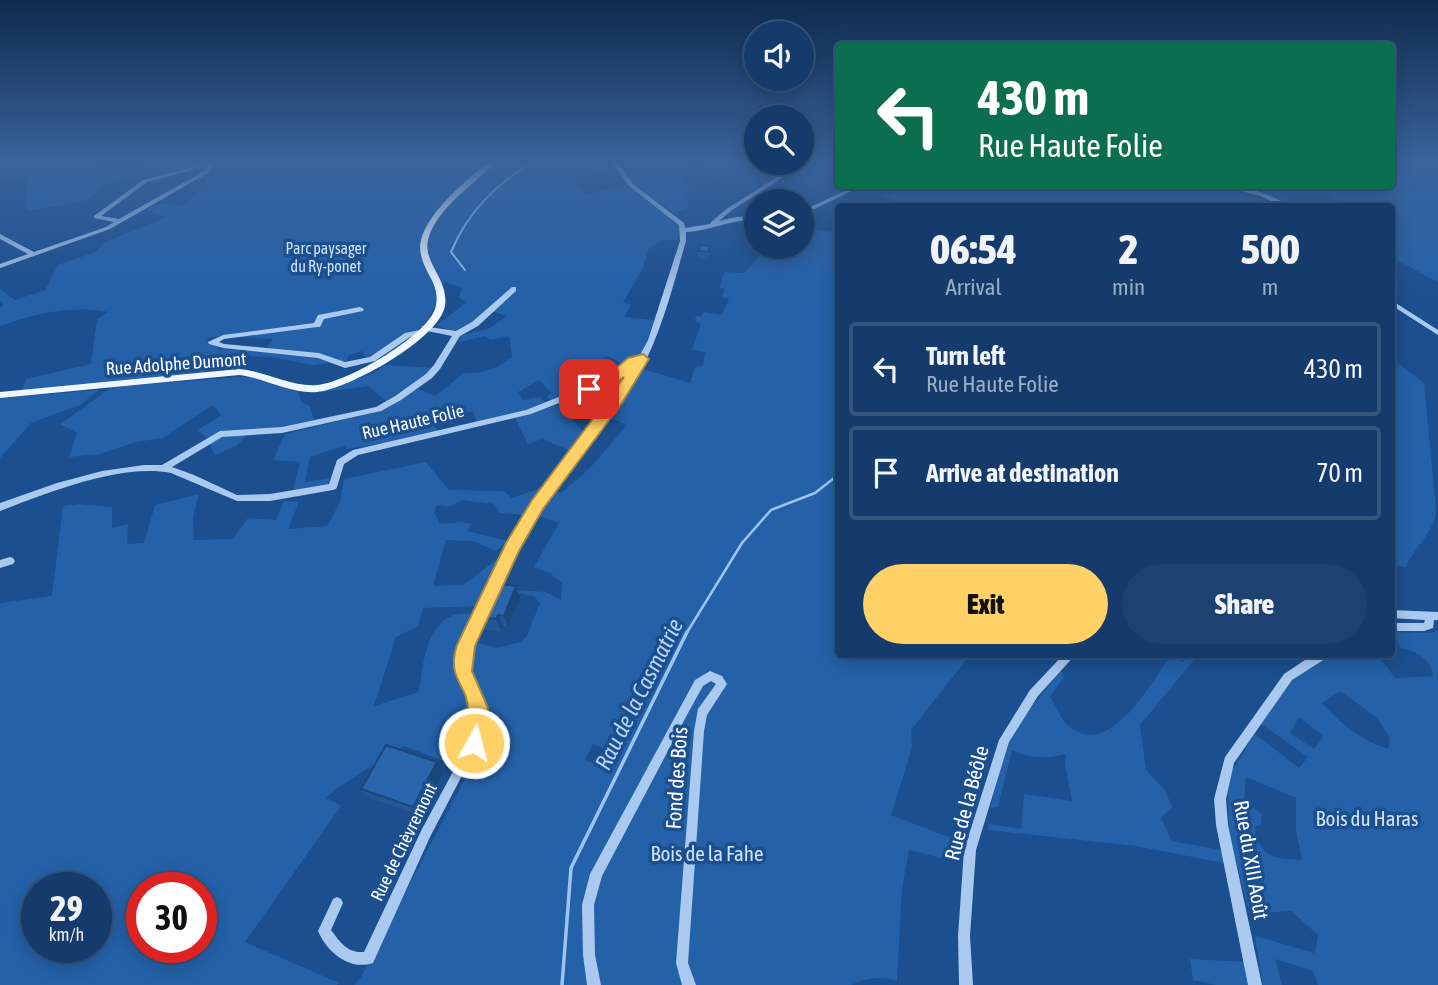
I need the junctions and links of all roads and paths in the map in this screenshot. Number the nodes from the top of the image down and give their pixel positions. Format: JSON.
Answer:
{"nodes":[{"id":1,"x":110,"y":207,"type":"edge"},
{"id":2,"x":145,"y":207,"type":"edge"},
{"id":3,"x":445,"y":207,"type":"edge"},
{"id":4,"x":661,"y":207,"type":"edge"},
{"id":5,"x":733,"y":207,"type":"edge"},
{"id":6,"x":744,"y":218,"type":"edge"},
{"id":7,"x":121,"y":221,"type":"junction"},
{"id":8,"x":713,"y":223,"type":"junction"},
{"id":9,"x":684,"y":230,"type":"junction"},
{"id":10,"x":0,"y":236,"type":"edge"},
{"id":11,"x":31,"y":253,"type":"junction"},
{"id":12,"x":0,"y":266,"type":"edge"},
{"id":13,"x":514,"y":289,"type":"dead end"},
{"id":14,"x":1395,"y":305,"type":"edge"},
{"id":15,"x":360,"y":309,"type":"dead end"},
{"id":16,"x":422,"y":330,"type":"junction"},
{"id":17,"x":1438,"y":333,"type":"edge"},
{"id":18,"x":457,"y":334,"type":"junction"},
{"id":19,"x":643,"y":359,"type":"junction"},
{"id":20,"x":0,"y":395,"type":"edge"},
{"id":21,"x":163,"y":468,"type":"junction"},
{"id":22,"x":0,"y":507,"type":"edge"},
{"id":23,"x":1395,"y":614,"type":"edge"},
{"id":24,"x":1434,"y":616,"type":"edge"},
{"id":25,"x":1395,"y":627,"type":"edge"},
{"id":26,"x":1067,"y":658,"type":"edge"},
{"id":27,"x":1318,"y":658,"type":"edge"},
{"id":28,"x":337,"y":903,"type":"dead end"},
{"id":29,"x":594,"y":985,"type":"edge"},
{"id":30,"x":689,"y":985,"type":"edge"},
{"id":31,"x":966,"y":985,"type":"edge"},
{"id":32,"x":1255,"y":985,"type":"edge"}],
"edges":[{"from":1,"to":7,"type":"street"},
{"from":2,"to":7,"type":"street"},
{"from":3,"to":16,"type":"main road","name":"Rue Adolphe Dumont"},
{"from":4,"to":9,"type":"street"},
{"from":5,"to":8,"type":"street"},
{"from":6,"to":8,"type":"street"},
{"from":7,"to":11,"type":"street"},
{"from":8,"to":9,"type":"street"},
{"from":9,"to":19,"type":"street","name":"Rue de Chèvremont"},
{"from":10,"to":11,"type":"street"},
{"from":11,"to":12,"type":"street"},
{"from":13,"to":18,"type":"street"},
{"from":14,"to":17,"type":"street"},
{"from":15,"to":16,"type":"street","name":"Rue Adolphe Dumont"},
{"from":16,"to":18,"type":"street"},
{"from":16,"to":20,"type":"main road","name":"Rue Adolphe Dumont"},
{"from":18,"to":21,"type":"street"},
{"from":19,"to":21,"type":"street","name":"Rue Haute Folie"},
{"from":19,"to":28,"type":"street","name":"Rue de Chèvremont"},
{"from":21,"to":22,"type":"street","name":"Rue Haute Folie"},
{"from":23,"to":24,"type":"street"},
{"from":24,"to":25,"type":"street"},
{"from":26,"to":31,"type":"street","name":"Rue de la Béôle"},
{"from":27,"to":32,"type":"street","name":"Rue du XIII Août"},
{"from":29,"to":30,"type":"street","name":"Fond des Bois"}]}
